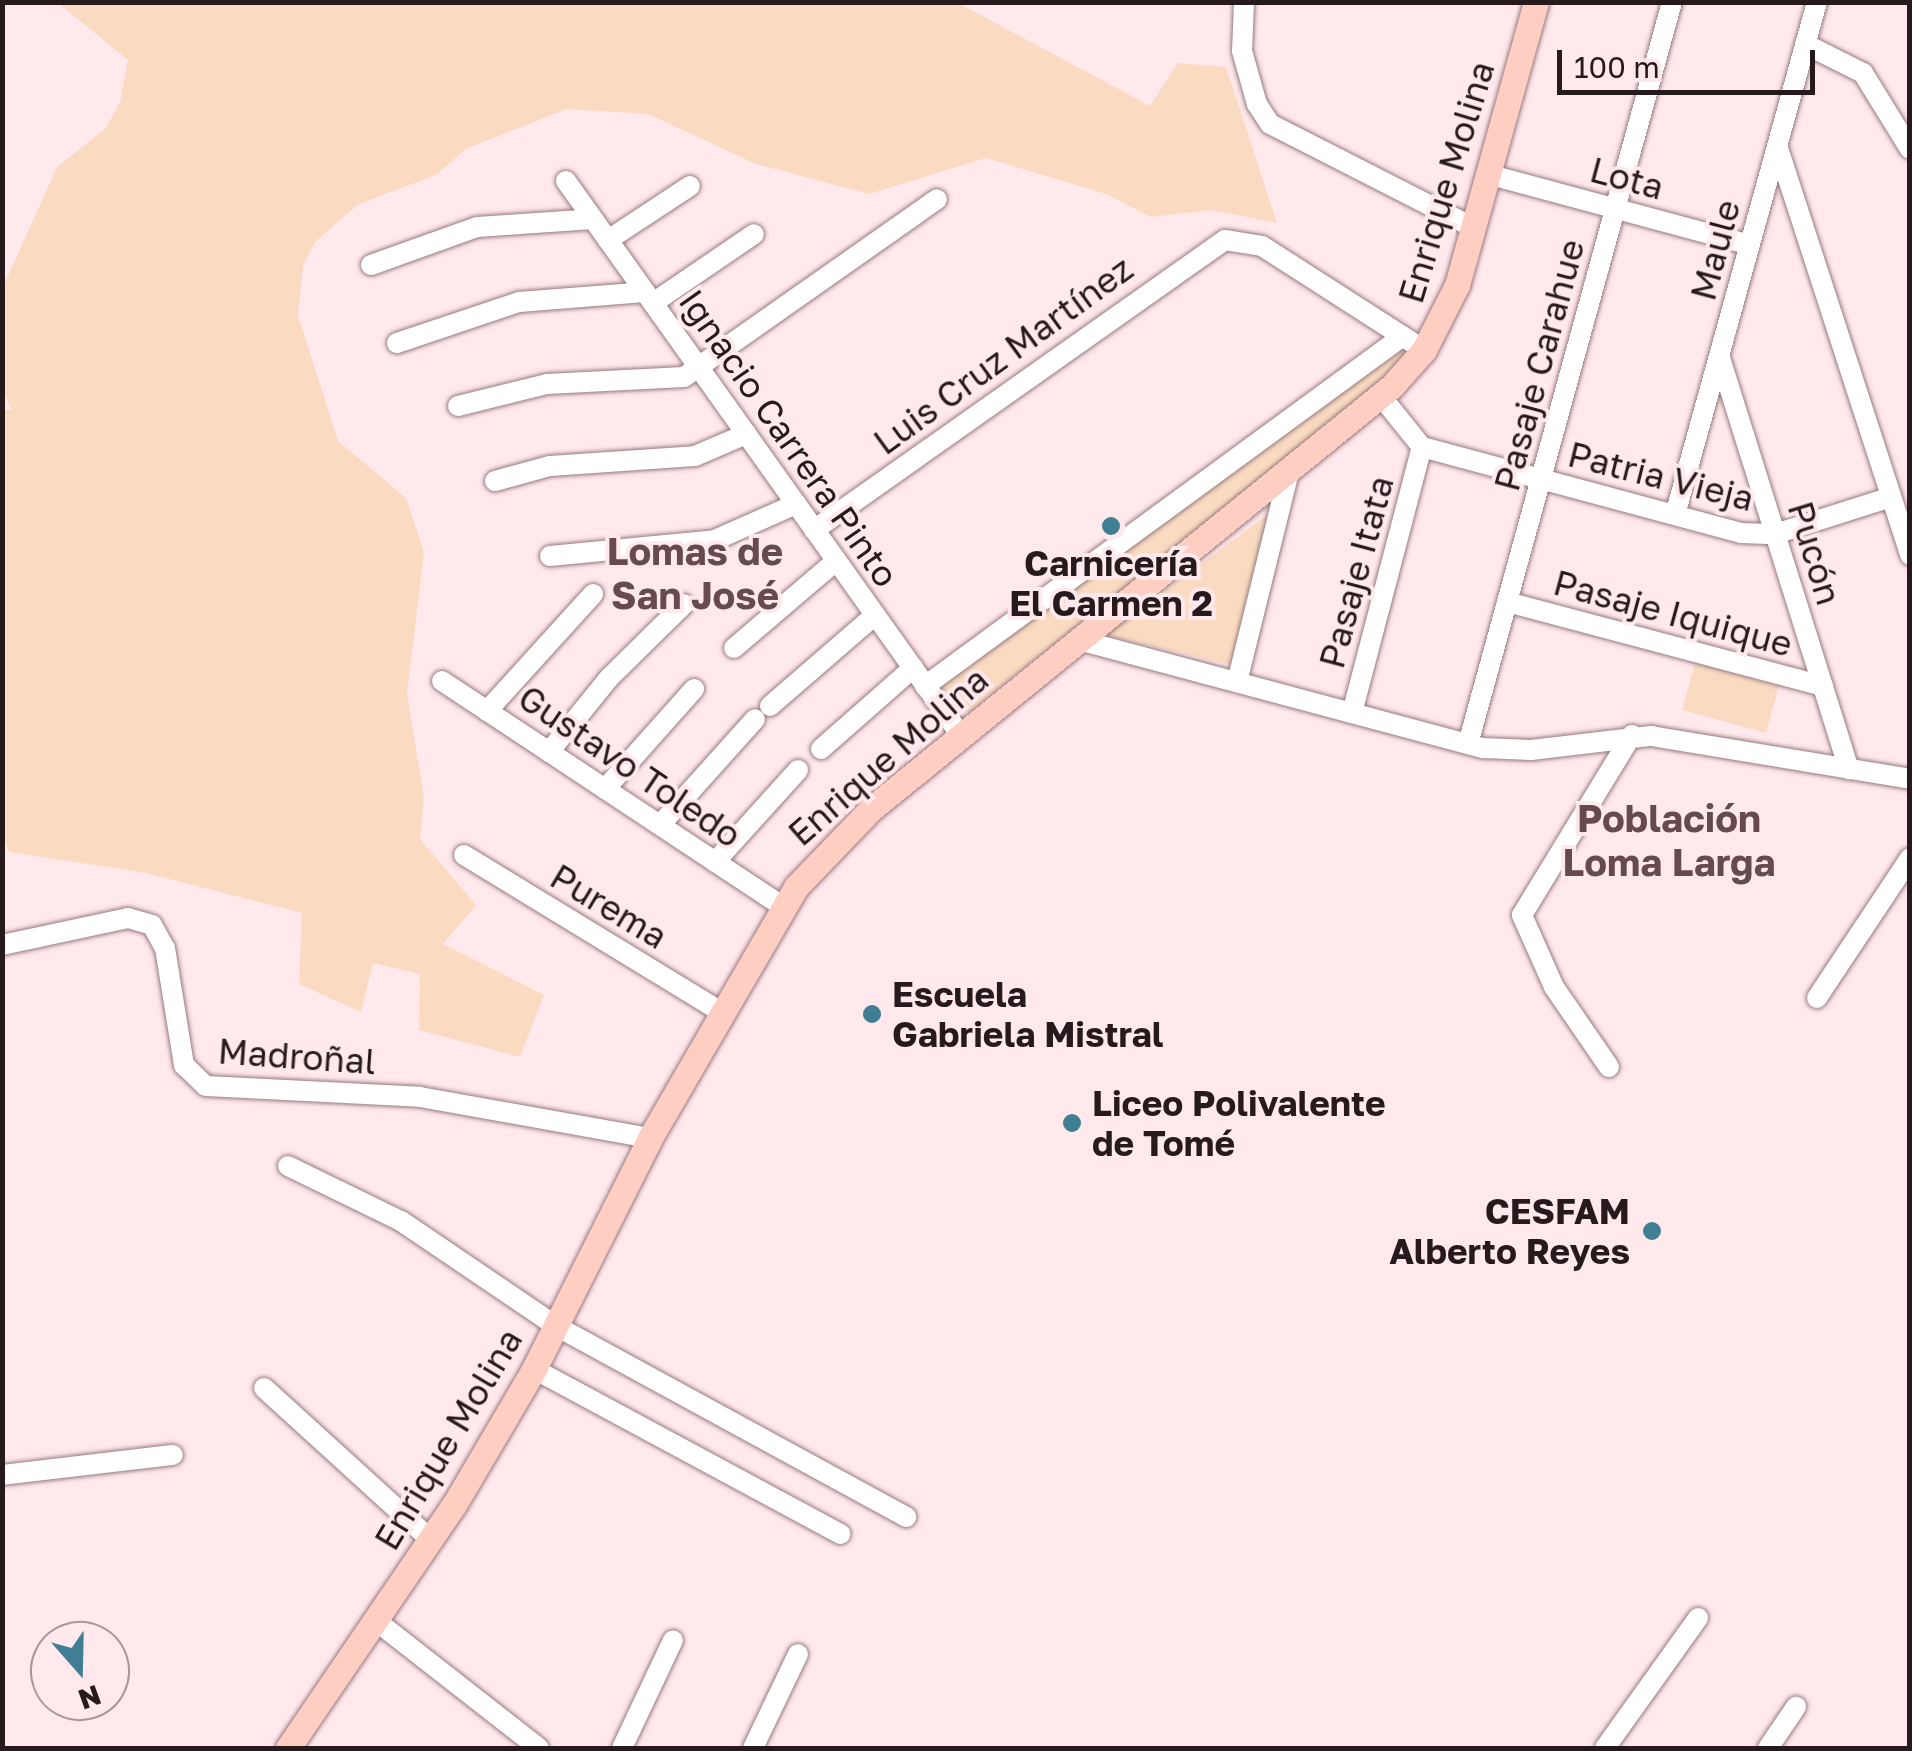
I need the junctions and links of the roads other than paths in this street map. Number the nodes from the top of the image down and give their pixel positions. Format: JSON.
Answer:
{"nodes":[{"id":1,"x":1244,"y":2,"type":"edge"},
{"id":2,"x":1536,"y":2,"type":"edge"},
{"id":3,"x":1672,"y":2,"type":"edge"},
{"id":4,"x":1816,"y":2,"type":"edge"},
{"id":5,"x":1805,"y":44,"type":"junction"},
{"id":6,"x":1777,"y":146,"type":"junction"},
{"id":7,"x":1910,"y":150,"type":"edge"},
{"id":8,"x":1487,"y":174,"type":"junction"},
{"id":9,"x":566,"y":181,"type":"dead end"},
{"id":10,"x":690,"y":186,"type":"dead end"},
{"id":11,"x":937,"y":198,"type":"dead end"},
{"id":12,"x":1615,"y":209,"type":"junction"},
{"id":13,"x":593,"y":219,"type":"junction"},
{"id":14,"x":1472,"y":227,"type":"junction"},
{"id":15,"x":754,"y":234,"type":"dead end"},
{"id":16,"x":608,"y":240,"type":"junction"},
{"id":17,"x":1750,"y":246,"type":"junction"},
{"id":18,"x":370,"y":265,"type":"dead end"},
{"id":19,"x":649,"y":298,"type":"junction"},
{"id":20,"x":397,"y":343,"type":"dead end"},
{"id":21,"x":1414,"y":343,"type":"junction"},
{"id":22,"x":1719,"y":356,"type":"junction"},
{"id":23,"x":700,"y":369,"type":"junction"},
{"id":24,"x":1380,"y":396,"type":"junction"},
{"id":25,"x":458,"y":406,"type":"dead end"},
{"id":26,"x":746,"y":434,"type":"junction"},
{"id":27,"x":1422,"y":448,"type":"junction"},
{"id":28,"x":1290,"y":468,"type":"junction"},
{"id":29,"x":1541,"y":479,"type":"junction"},
{"id":30,"x":495,"y":482,"type":"dead end"},
{"id":31,"x":1891,"y":497,"type":"junction"},
{"id":32,"x":796,"y":504,"type":"junction"},
{"id":33,"x":1676,"y":516,"type":"junction"},
{"id":34,"x":814,"y":530,"type":"junction"},
{"id":35,"x":1775,"y":534,"type":"junction"},
{"id":36,"x":1910,"y":555,"type":"edge"},
{"id":37,"x":550,"y":556,"type":"dead end"},
{"id":38,"x":836,"y":560,"type":"junction"},
{"id":39,"x":593,"y":594,"type":"dead end"},
{"id":40,"x":1507,"y":602,"type":"junction"},
{"id":41,"x":684,"y":604,"type":"dead end"},
{"id":42,"x":875,"y":615,"type":"junction"},
{"id":43,"x":1079,"y":640,"type":"junction"},
{"id":44,"x":734,"y":648,"type":"dead end"},
{"id":45,"x":913,"y":668,"type":"junction"},
{"id":46,"x":442,"y":681,"type":"dead end"},
{"id":47,"x":1237,"y":682,"type":"junction"},
{"id":48,"x":926,"y":686,"type":"junction"},
{"id":49,"x":1823,"y":686,"type":"junction"},
{"id":50,"x":694,"y":688,"type":"dead end"},
{"id":51,"x":487,"y":711,"type":"junction"},
{"id":52,"x":1352,"y":713,"type":"junction"},
{"id":53,"x":960,"y":734,"type":"junction"},
{"id":54,"x":1632,"y":736,"type":"junction"},
{"id":55,"x":1468,"y":744,"type":"junction"},
{"id":56,"x":820,"y":749,"type":"dead end"},
{"id":57,"x":549,"y":752,"type":"junction"},
{"id":58,"x":1848,"y":769,"type":"junction"},
{"id":59,"x":798,"y":770,"type":"dead end"},
{"id":60,"x":1910,"y":779,"type":"edge"},
{"id":61,"x":605,"y":789,"type":"junction"},
{"id":62,"x":660,"y":825,"type":"junction"},
{"id":63,"x":464,"y":855,"type":"dead end"},
{"id":64,"x":1910,"y":858,"type":"edge"},
{"id":65,"x":715,"y":862,"type":"junction"},
{"id":66,"x":782,"y":906,"type":"junction"},
{"id":67,"x":2,"y":945,"type":"edge"},
{"id":68,"x":1818,"y":998,"type":"dead end"},
{"id":69,"x":720,"y":1012,"type":"junction"},
{"id":70,"x":1610,"y":1067,"type":"dead end"},
{"id":71,"x":650,"y":1138,"type":"junction"},
{"id":72,"x":288,"y":1166,"type":"dead end"},
{"id":73,"x":556,"y":1326,"type":"junction"},
{"id":74,"x":534,"y":1369,"type":"junction"},
{"id":75,"x":264,"y":1388,"type":"dead end"},
{"id":76,"x":173,"y":1455,"type":"dead end"},
{"id":77,"x":2,"y":1475,"type":"edge"},
{"id":78,"x":906,"y":1517,"type":"dead end"},
{"id":79,"x":840,"y":1534,"type":"dead end"},
{"id":80,"x":430,"y":1539,"type":"junction"},
{"id":81,"x":1698,"y":1618,"type":"dead end"},
{"id":82,"x":375,"y":1620,"type":"junction"},
{"id":83,"x":673,"y":1640,"type":"dead end"},
{"id":84,"x":798,"y":1654,"type":"dead end"},
{"id":85,"x":1796,"y":1707,"type":"dead end"},
{"id":86,"x":288,"y":1748,"type":"edge"},
{"id":87,"x":539,"y":1748,"type":"edge"},
{"id":88,"x":622,"y":1748,"type":"edge"},
{"id":89,"x":752,"y":1748,"type":"edge"},
{"id":90,"x":1606,"y":1748,"type":"edge"},
{"id":91,"x":1768,"y":1748,"type":"edge"}],
"edges":[{"from":1,"to":14,"type":"street"},
{"from":2,"to":8,"type":"main road","name":"Enrique Molina"},
{"from":3,"to":12,"type":"street","name":"Pasaje Carahue"},
{"from":4,"to":5,"type":"street","name":"Maule"},
{"from":5,"to":6,"type":"street","name":"Maule"},
{"from":5,"to":7,"type":"street"},
{"from":6,"to":17,"type":"street","name":"Maule"},
{"from":6,"to":31,"type":"street"},
{"from":8,"to":12,"type":"street","name":"Lota"},
{"from":8,"to":14,"type":"main road","name":"Enrique Molina"},
{"from":9,"to":13,"type":"street","name":"Ignacio Carrera Pinto"},
{"from":10,"to":16,"type":"street"},
{"from":11,"to":23,"type":"street"},
{"from":12,"to":17,"type":"street","name":"Lota"},
{"from":12,"to":29,"type":"street","name":"Pasaje Carahue"},
{"from":13,"to":16,"type":"street","name":"Ignacio Carrera Pinto"},
{"from":13,"to":18,"type":"street"},
{"from":14,"to":21,"type":"main road","name":"Enrique Molina"},
{"from":15,"to":19,"type":"street"},
{"from":16,"to":19,"type":"street","name":"Ignacio Carrera Pinto"},
{"from":17,"to":22,"type":"street","name":"Maule"},
{"from":19,"to":20,"type":"street"},
{"from":19,"to":23,"type":"street","name":"Ignacio Carrera Pinto"},
{"from":21,"to":24,"type":"main road","name":"Enrique Molina"},
{"from":21,"to":34,"type":"street","name":"Luis Cruz Martínez"},
{"from":21,"to":48,"type":"street","name":"Enrique Molina"},
{"from":22,"to":33,"type":"street","name":"Maule"},
{"from":22,"to":35,"type":"street","name":"Pucón"},
{"from":23,"to":25,"type":"street"},
{"from":23,"to":26,"type":"street","name":"Ignacio Carrera Pinto"},
{"from":24,"to":27,"type":"street"},
{"from":24,"to":28,"type":"main road","name":"Enrique Molina"},
{"from":26,"to":30,"type":"street"},
{"from":26,"to":32,"type":"street","name":"Ignacio Carrera Pinto"},
{"from":27,"to":29,"type":"street","name":"Patria Vieja"},
{"from":27,"to":52,"type":"street","name":"Pasaje Itata"},
{"from":28,"to":43,"type":"main road","name":"Enrique Molina"},
{"from":28,"to":47,"type":"street"},
{"from":29,"to":33,"type":"street","name":"Patria Vieja"},
{"from":29,"to":40,"type":"street","name":"Pasaje Carahue"},
{"from":31,"to":35,"type":"street","name":"Patria Vieja"},
{"from":31,"to":36,"type":"street"},
{"from":32,"to":34,"type":"street","name":"Ignacio Carrera Pinto"},
{"from":32,"to":37,"type":"street"},
{"from":33,"to":35,"type":"street","name":"Patria Vieja"},
{"from":34,"to":38,"type":"street","name":"Ignacio Carrera Pinto"},
{"from":35,"to":49,"type":"street","name":"Pucón"},
{"from":38,"to":42,"type":"street","name":"Ignacio Carrera Pinto"},
{"from":38,"to":44,"type":"street"},
{"from":39,"to":51,"type":"street"},
{"from":40,"to":49,"type":"street","name":"Pasaje Iquique"},
{"from":40,"to":55,"type":"street","name":"Pasaje Carahue"},
{"from":41,"to":57,"type":"street"},
{"from":42,"to":45,"type":"street","name":"Ignacio Carrera Pinto"},
{"from":42,"to":62,"type":"street"},
{"from":43,"to":47,"type":"street"},
{"from":43,"to":53,"type":"main road","name":"Enrique Molina"},
{"from":45,"to":48,"type":"street","name":"Ignacio Carrera Pinto"},
{"from":45,"to":56,"type":"street"},
{"from":46,"to":51,"type":"street","name":"Gustavo Toledo"},
{"from":47,"to":52,"type":"street"},
{"from":48,"to":53,"type":"street","name":"Ignacio Carrera Pinto"},
{"from":49,"to":58,"type":"street","name":"Pucón"},
{"from":50,"to":61,"type":"street"},
{"from":51,"to":57,"type":"street","name":"Gustavo Toledo"},
{"from":52,"to":55,"type":"street"},
{"from":53,"to":66,"type":"main road","name":"Enrique Molina"},
{"from":54,"to":55,"type":"street"},
{"from":54,"to":58,"type":"street"},
{"from":54,"to":70,"type":"street"},
{"from":57,"to":61,"type":"street","name":"Gustavo Toledo"},
{"from":58,"to":60,"type":"street"},
{"from":59,"to":65,"type":"street"},
{"from":61,"to":62,"type":"street","name":"Gustavo Toledo"},
{"from":62,"to":65,"type":"street","name":"Gustavo Toledo"},
{"from":63,"to":69,"type":"street","name":"Purema"},
{"from":64,"to":68,"type":"street"},
{"from":65,"to":66,"type":"street","name":"Gustavo Toledo"},
{"from":66,"to":69,"type":"main road","name":"Enrique Molina"},
{"from":67,"to":71,"type":"street","name":"Madroñal"},
{"from":69,"to":71,"type":"main road","name":"Enrique Molina"},
{"from":71,"to":73,"type":"main road","name":"Enrique Molina"},
{"from":72,"to":73,"type":"street"},
{"from":73,"to":74,"type":"main road","name":"Enrique Molina"},
{"from":73,"to":78,"type":"street"},
{"from":74,"to":79,"type":"street"},
{"from":74,"to":80,"type":"main road","name":"Enrique Molina"},
{"from":75,"to":80,"type":"street"},
{"from":76,"to":77,"type":"street"},
{"from":80,"to":82,"type":"main road","name":"Enrique Molina"},
{"from":81,"to":90,"type":"street"},
{"from":82,"to":86,"type":"main road","name":"Enrique Molina"},
{"from":82,"to":87,"type":"street"},
{"from":83,"to":88,"type":"street"},
{"from":84,"to":89,"type":"street"},
{"from":85,"to":91,"type":"street"}]}
